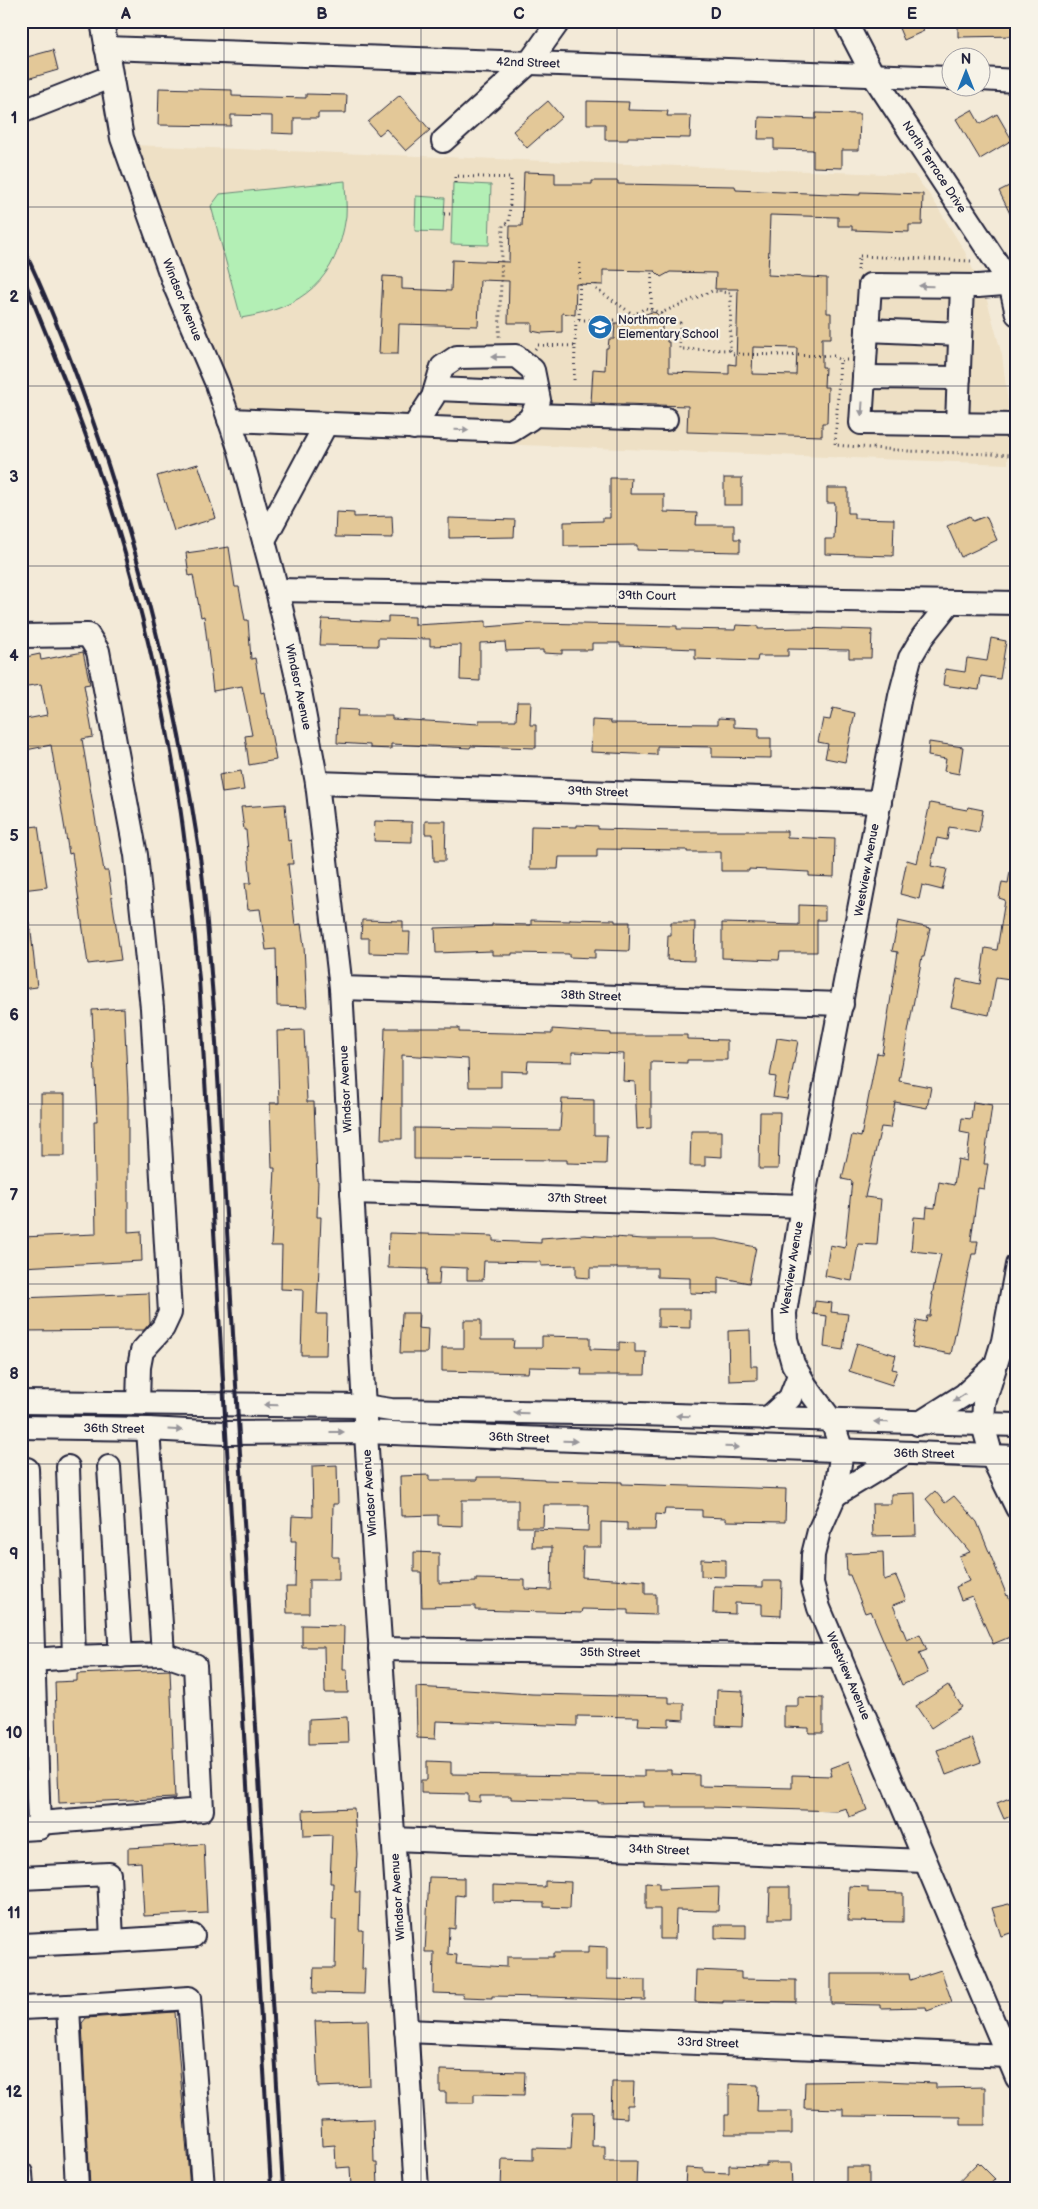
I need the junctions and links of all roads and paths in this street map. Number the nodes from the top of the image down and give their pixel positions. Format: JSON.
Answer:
{"nodes":[{"id":1,"x":102,"y":21,"type":"edge"},
{"id":2,"x":559,"y":21,"type":"edge"},
{"id":3,"x":845,"y":21,"type":"edge"},
{"id":4,"x":106,"y":48,"type":"junction"},
{"id":5,"x":529,"y":63,"type":"junction"},
{"id":6,"x":873,"y":75,"type":"junction"},
{"id":7,"x":110,"y":77,"type":"junction"},
{"id":8,"x":940,"y":78,"type":"edge"},
{"id":9,"x":990,"y":80,"type":"edge"},
{"id":10,"x":1017,"y":81,"type":"edge"},
{"id":11,"x":21,"y":112,"type":"edge"},
{"id":12,"x":443,"y":141,"type":"dead end"},
{"id":13,"x":455,"y":184,"type":"dead end"},
{"id":14,"x":444,"y":214,"type":"dead end"},
{"id":15,"x":452,"y":214,"type":"dead end"},
{"id":16,"x":580,"y":261,"type":"dead end"},
{"id":17,"x":652,"y":271,"type":"dead end"},
{"id":18,"x":1013,"y":283,"type":"edge"},
{"id":19,"x":596,"y":284,"type":"dead end"},
{"id":20,"x":962,"y":286,"type":"junction"},
{"id":21,"x":651,"y":309,"type":"junction"},
{"id":22,"x":661,"y":313,"type":"junction"},
{"id":23,"x":634,"y":314,"type":"junction"},
{"id":24,"x":1017,"y":314,"type":"edge"},
{"id":25,"x":579,"y":320,"type":"junction"},
{"id":26,"x":867,"y":330,"type":"junction"},
{"id":27,"x":960,"y":334,"type":"junction"},
{"id":28,"x":499,"y":345,"type":"dead end"},
{"id":29,"x":575,"y":346,"type":"junction"},
{"id":30,"x":730,"y":350,"type":"junction"},
{"id":31,"x":534,"y":352,"type":"dead end"},
{"id":32,"x":840,"y":360,"type":"dead end"},
{"id":33,"x":864,"y":377,"type":"junction"},
{"id":34,"x":958,"y":378,"type":"junction"},
{"id":35,"x":574,"y":381,"type":"dead end"},
{"id":36,"x":436,"y":389,"type":"junction"},
{"id":37,"x":537,"y":393,"type":"junction"},
{"id":38,"x":532,"y":415,"type":"junction"},
{"id":39,"x":666,"y":419,"type":"dead end"},
{"id":40,"x":229,"y":420,"type":"junction"},
{"id":41,"x":326,"y":424,"type":"junction"},
{"id":42,"x":956,"y":424,"type":"junction"},
{"id":43,"x":1017,"y":425,"type":"edge"},
{"id":44,"x":413,"y":428,"type":"junction"},
{"id":45,"x":264,"y":540,"type":"junction"},
{"id":46,"x":277,"y":590,"type":"junction"},
{"id":47,"x":950,"y":602,"type":"junction"},
{"id":48,"x":1017,"y":603,"type":"edge"},
{"id":49,"x":21,"y":636,"type":"edge"},
{"id":50,"x":317,"y":782,"type":"junction"},
{"id":51,"x":880,"y":802,"type":"junction"},
{"id":52,"x":341,"y":988,"type":"junction"},
{"id":53,"x":842,"y":1004,"type":"junction"},
{"id":54,"x":352,"y":1192,"type":"junction"},
{"id":55,"x":802,"y":1206,"type":"junction"},
{"id":56,"x":1017,"y":1265,"type":"edge"},
{"id":57,"x":995,"y":1366,"type":"junction"},
{"id":58,"x":799,"y":1375,"type":"junction"},
{"id":59,"x":21,"y":1402,"type":"edge"},
{"id":60,"x":138,"y":1403,"type":"junction"},
{"id":61,"x":364,"y":1406,"type":"junction"},
{"id":62,"x":767,"y":1419,"type":"junction"},
{"id":63,"x":832,"y":1421,"type":"junction"},
{"id":64,"x":918,"y":1424,"type":"junction"},
{"id":65,"x":983,"y":1425,"type":"junction"},
{"id":66,"x":1017,"y":1425,"type":"edge"},
{"id":67,"x":21,"y":1427,"type":"edge"},
{"id":68,"x":148,"y":1429,"type":"junction"},
{"id":69,"x":366,"y":1432,"type":"junction"},
{"id":70,"x":842,"y":1451,"type":"junction"},
{"id":71,"x":903,"y":1454,"type":"junction"},
{"id":72,"x":992,"y":1457,"type":"junction"},
{"id":73,"x":1017,"y":1458,"type":"edge"},
{"id":74,"x":68,"y":1467,"type":"dead end"},
{"id":75,"x":27,"y":1468,"type":"dead end"},
{"id":76,"x":109,"y":1468,"type":"dead end"},
{"id":77,"x":835,"y":1495,"type":"junction"},
{"id":78,"x":1017,"y":1507,"type":"edge"},
{"id":79,"x":26,"y":1580,"type":"edge"},
{"id":80,"x":380,"y":1649,"type":"junction"},
{"id":81,"x":162,"y":1654,"type":"junction"},
{"id":82,"x":121,"y":1656,"type":"junction"},
{"id":83,"x":840,"y":1656,"type":"junction"},
{"id":84,"x":74,"y":1657,"type":"junction"},
{"id":85,"x":34,"y":1660,"type":"junction"},
{"id":86,"x":30,"y":1826,"type":"edge"},
{"id":87,"x":394,"y":1839,"type":"junction"},
{"id":88,"x":924,"y":1861,"type":"junction"},
{"id":89,"x":21,"y":1878,"type":"edge"},
{"id":90,"x":193,"y":1936,"type":"dead end"},
{"id":91,"x":112,"y":1941,"type":"junction"},
{"id":92,"x":21,"y":1945,"type":"edge"},
{"id":93,"x":68,"y":2006,"type":"junction"},
{"id":94,"x":21,"y":2008,"type":"edge"},
{"id":95,"x":406,"y":2031,"type":"junction"},
{"id":96,"x":1009,"y":2056,"type":"junction"},
{"id":97,"x":1017,"y":2078,"type":"edge"},
{"id":98,"x":21,"y":2173,"type":"edge"},
{"id":99,"x":22,"y":2188,"type":"edge"},
{"id":100,"x":77,"y":2188,"type":"edge"},
{"id":101,"x":203,"y":2188,"type":"edge"},
{"id":102,"x":417,"y":2188,"type":"edge"}],
"edges":[{"from":1,"to":4,"type":"street","name":"Windsor Avenue"},
{"from":2,"to":5,"type":"street"},
{"from":3,"to":6,"type":"street","name":"North Terrace Drive"},
{"from":4,"to":5,"type":"street","name":"42nd Street"},
{"from":4,"to":7,"type":"street","name":"Windsor Avenue"},
{"from":5,"to":6,"type":"street","name":"42nd Street"},
{"from":5,"to":12,"type":"street"},
{"from":6,"to":8,"type":"street","name":"42nd Street"},
{"from":6,"to":18,"type":"street","name":"North Terrace Drive"},
{"from":7,"to":11,"type":"street"},
{"from":7,"to":40,"type":"street","name":"Windsor Avenue"},
{"from":9,"to":10,"type":"street"},
{"from":13,"to":28,"type":"path"},
{"from":14,"to":15,"type":"path"},
{"from":16,"to":25,"type":"path"},
{"from":17,"to":21,"type":"path"},
{"from":18,"to":20,"type":"street"},
{"from":18,"to":24,"type":"street","name":"North Terrace Drive"},
{"from":19,"to":23,"type":"path"},
{"from":20,"to":26,"type":"street","one_way":true},
{"from":20,"to":27,"type":"street"},
{"from":21,"to":22,"type":"path"},
{"from":21,"to":23,"type":"path"},
{"from":22,"to":30,"type":"path"},
{"from":22,"to":30,"type":"path"},
{"from":23,"to":25,"type":"path"},
{"from":25,"to":29,"type":"path"},
{"from":26,"to":27,"type":"street"},
{"from":26,"to":33,"type":"street"},
{"from":27,"to":34,"type":"street"},
{"from":29,"to":31,"type":"path"},
{"from":29,"to":35,"type":"path"},
{"from":30,"to":32,"type":"path"},
{"from":33,"to":34,"type":"street"},
{"from":33,"to":42,"type":"street","one_way":true},
{"from":34,"to":42,"type":"street"},
{"from":36,"to":37,"type":"street"},
{"from":37,"to":36,"type":"street","one_way":true},
{"from":36,"to":44,"type":"street"},
{"from":37,"to":38,"type":"street"},
{"from":38,"to":39,"type":"street"},
{"from":44,"to":38,"type":"street","one_way":true},
{"from":40,"to":41,"type":"street"},
{"from":40,"to":45,"type":"street","name":"Windsor Avenue"},
{"from":41,"to":44,"type":"street"},
{"from":41,"to":45,"type":"street"},
{"from":42,"to":43,"type":"street"},
{"from":45,"to":46,"type":"street","name":"Windsor Avenue"},
{"from":46,"to":47,"type":"street","name":"39th Court"},
{"from":46,"to":50,"type":"street","name":"Windsor Avenue"},
{"from":47,"to":48,"type":"street","name":"39th Court"},
{"from":47,"to":51,"type":"street","name":"Westview Avenue"},
{"from":49,"to":60,"type":"street"},
{"from":50,"to":51,"type":"street","name":"39th Street"},
{"from":50,"to":52,"type":"street","name":"Windsor Avenue"},
{"from":51,"to":53,"type":"street","name":"Westview Avenue"},
{"from":52,"to":53,"type":"street","name":"38th Street"},
{"from":52,"to":54,"type":"street","name":"Windsor Avenue"},
{"from":53,"to":55,"type":"street","name":"Westview Avenue"},
{"from":54,"to":55,"type":"street","name":"37th Street"},
{"from":54,"to":61,"type":"street","name":"Windsor Avenue"},
{"from":55,"to":58,"type":"street","name":"Westview Avenue"},
{"from":56,"to":57,"type":"street"},
{"from":57,"to":64,"type":"street","one_way":true},
{"from":57,"to":65,"type":"street"},
{"from":58,"to":62,"type":"street"},
{"from":58,"to":63,"type":"street","name":"Westview Avenue"},
{"from":59,"to":60,"type":"street","name":"36th Street"},
{"from":61,"to":60,"type":"street","name":"36th Street","one_way":true},
{"from":62,"to":61,"type":"street","name":"36th Street","one_way":true},
{"from":61,"to":69,"type":"street","name":"Windsor Avenue"},
{"from":62,"to":63,"type":"street","name":"36th Street"},
{"from":64,"to":63,"type":"street","name":"36th Street","one_way":true},
{"from":63,"to":70,"type":"street","name":"Westview Avenue"},
{"from":64,"to":65,"type":"street","name":"36th Street"},
{"from":65,"to":66,"type":"street","name":"36th Street"},
{"from":65,"to":72,"type":"street"},
{"from":67,"to":68,"type":"street","name":"36th Street"},
{"from":68,"to":69,"type":"street","name":"36th Street","one_way":true},
{"from":68,"to":81,"type":"street"},
{"from":69,"to":70,"type":"street","name":"36th Street","one_way":true},
{"from":69,"to":80,"type":"street","name":"Windsor Avenue"},
{"from":70,"to":71,"type":"street","name":"36th Street"},
{"from":70,"to":77,"type":"street","name":"Westview Avenue"},
{"from":71,"to":72,"type":"street","name":"36th Street"},
{"from":71,"to":77,"type":"street"},
{"from":72,"to":73,"type":"street","name":"36th Street"},
{"from":72,"to":78,"type":"street"},
{"from":74,"to":84,"type":"street"},
{"from":75,"to":79,"type":"street"},
{"from":76,"to":82,"type":"street"},
{"from":77,"to":83,"type":"street","name":"Westview Avenue"},
{"from":79,"to":85,"type":"street"},
{"from":80,"to":83,"type":"street","name":"35th Street"},
{"from":80,"to":87,"type":"street","name":"Windsor Avenue"},
{"from":81,"to":82,"type":"street"},
{"from":81,"to":86,"type":"street"},
{"from":82,"to":84,"type":"street"},
{"from":83,"to":88,"type":"street","name":"Westview Avenue"},
{"from":84,"to":85,"type":"street"},
{"from":85,"to":86,"type":"street"},
{"from":87,"to":88,"type":"street","name":"34th Street"},
{"from":87,"to":95,"type":"street","name":"Windsor Avenue"},
{"from":88,"to":96,"type":"street","name":"Westview Avenue"},
{"from":89,"to":91,"type":"street"},
{"from":90,"to":91,"type":"street"},
{"from":91,"to":92,"type":"street"},
{"from":93,"to":94,"type":"street"},
{"from":93,"to":100,"type":"street"},
{"from":93,"to":101,"type":"street"},
{"from":95,"to":96,"type":"street","name":"33rd Street"},
{"from":95,"to":102,"type":"street","name":"Windsor Avenue"},
{"from":96,"to":97,"type":"street","name":"Westview Avenue"},
{"from":98,"to":99,"type":"street"}]}
